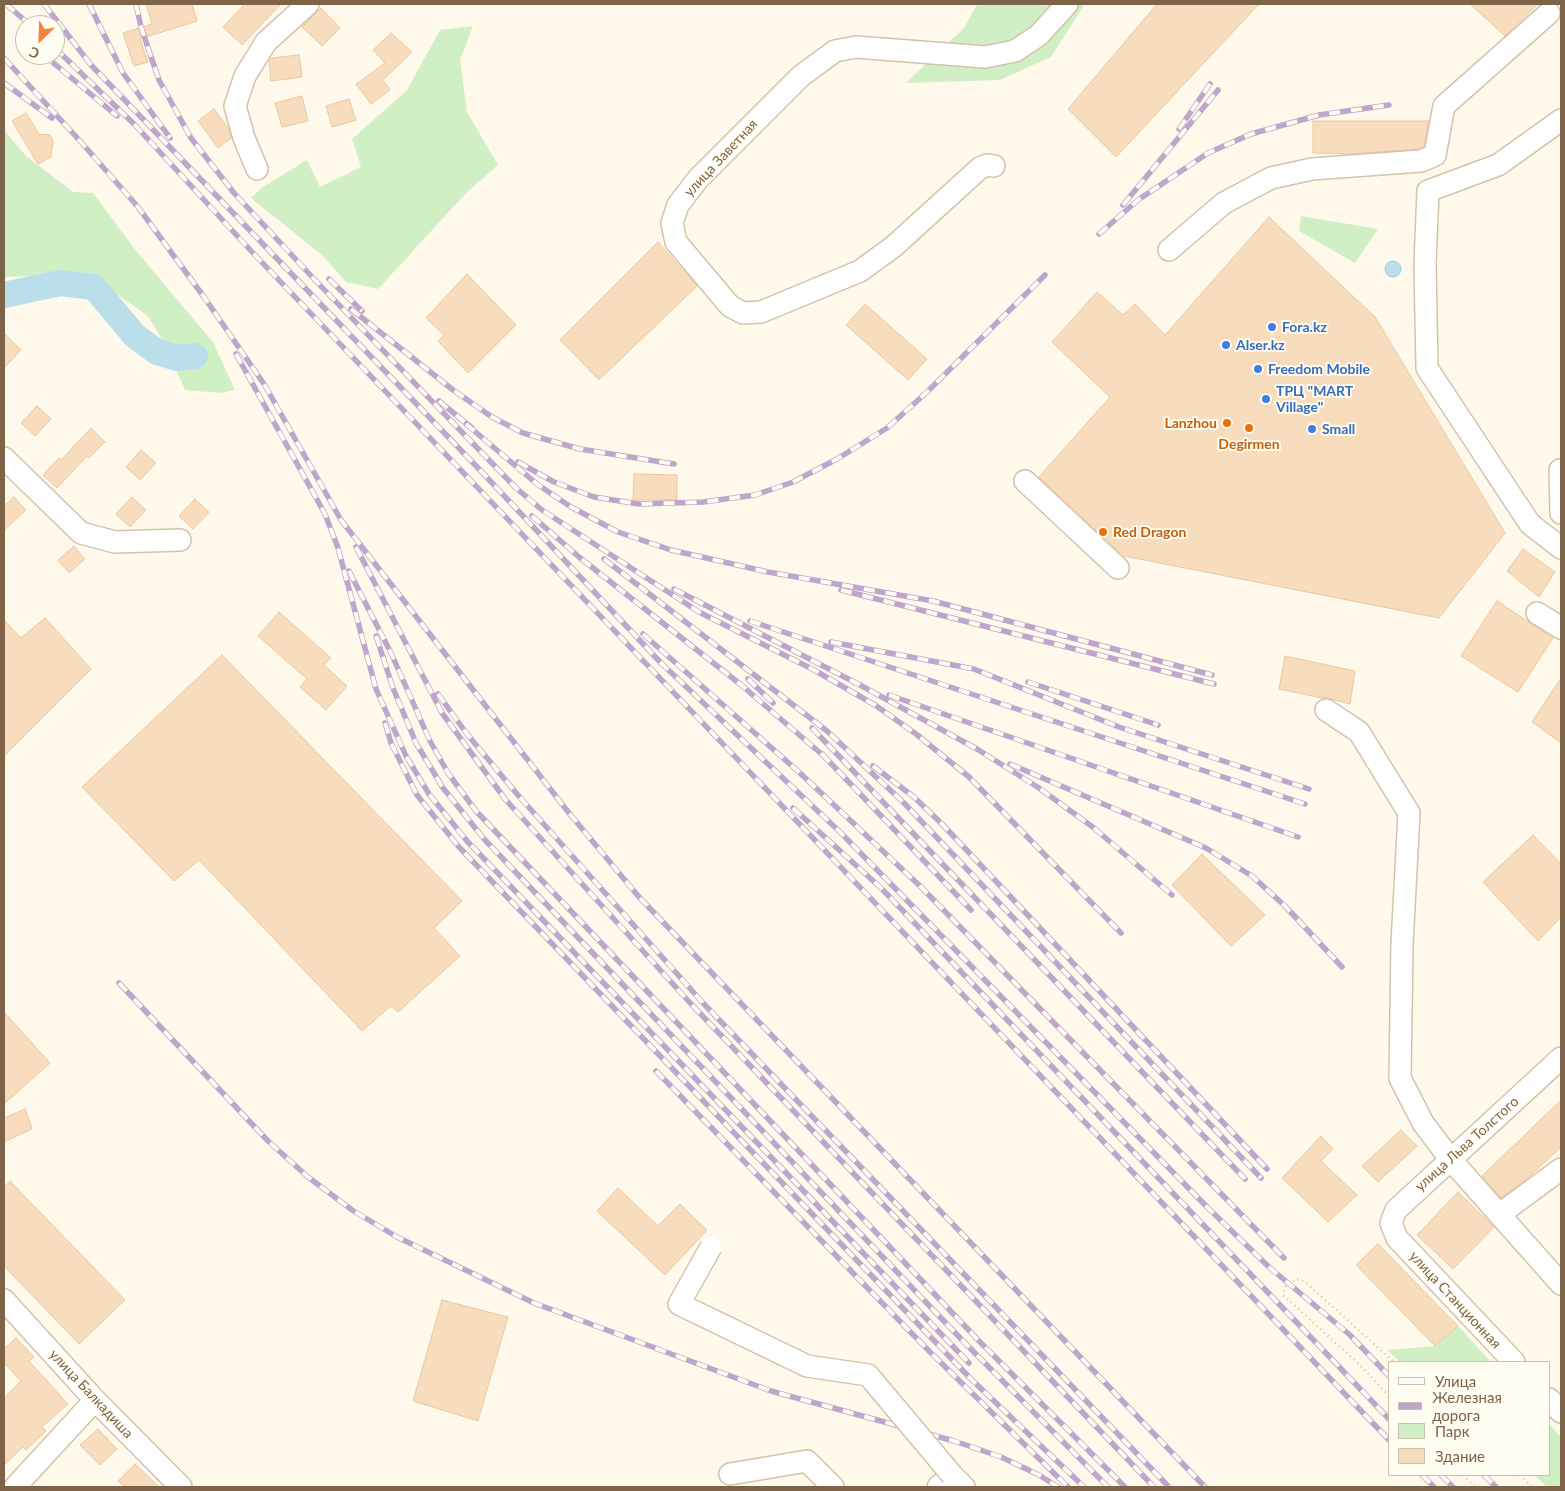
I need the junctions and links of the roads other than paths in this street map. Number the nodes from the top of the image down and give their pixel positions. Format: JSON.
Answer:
{"nodes":[{"id":1,"x":308,"y":4,"type":"edge"},
{"id":2,"x":1067,"y":4,"type":"edge"},
{"id":3,"x":1550,"y":14,"type":"edge"},
{"id":4,"x":1561,"y":120,"type":"edge"},
{"id":5,"x":994,"y":166,"type":"dead end"},
{"id":6,"x":256,"y":169,"type":"dead end"},
{"id":7,"x":1169,"y":250,"type":"dead end"},
{"id":8,"x":4,"y":458,"type":"edge"},
{"id":9,"x":1560,"y":470,"type":"dead end"},
{"id":10,"x":1025,"y":480,"type":"dead end"},
{"id":11,"x":1561,"y":513,"type":"edge"},
{"id":12,"x":180,"y":540,"type":"dead end"},
{"id":13,"x":1561,"y":548,"type":"edge"},
{"id":14,"x":1118,"y":568,"type":"dead end"},
{"id":15,"x":1537,"y":613,"type":"dead end"},
{"id":16,"x":1561,"y":628,"type":"edge"},
{"id":17,"x":1326,"y":710,"type":"dead end"},
{"id":18,"x":1561,"y":1058,"type":"edge"},
{"id":19,"x":1451,"y":1160,"type":"junction"},
{"id":20,"x":1561,"y":1169,"type":"edge"},
{"id":21,"x":1500,"y":1214,"type":"junction"},
{"id":22,"x":1397,"y":1238,"type":"joint"},
{"id":23,"x":711,"y":1247,"type":"dead end"},
{"id":24,"x":1561,"y":1284,"type":"edge"},
{"id":25,"x":4,"y":1300,"type":"edge"},
{"id":26,"x":1513,"y":1361,"type":"edge"},
{"id":27,"x":94,"y":1400,"type":"junction"},
{"id":28,"x":1550,"y":1400,"type":"edge"},
{"id":29,"x":1561,"y":1412,"type":"edge"},
{"id":30,"x":730,"y":1474,"type":"dead end"},
{"id":31,"x":951,"y":1483,"type":"edge"},
{"id":32,"x":15,"y":1487,"type":"edge"},
{"id":33,"x":181,"y":1487,"type":"edge"},
{"id":34,"x":833,"y":1487,"type":"edge"}],
"edges":[{"from":1,"to":6,"type":"street"},
{"from":2,"to":5,"type":"street","name":"улица Заветная"},
{"from":3,"to":7,"type":"street"},
{"from":4,"to":13,"type":"street"},
{"from":8,"to":12,"type":"street"},
{"from":9,"to":11,"type":"street"},
{"from":10,"to":14,"type":"street"},
{"from":15,"to":16,"type":"street"},
{"from":17,"to":19,"type":"street"},
{"from":18,"to":19,"type":"street","name":"улица Льва Толстого"},
{"from":19,"to":21,"type":"street"},
{"from":19,"to":22,"type":"street","name":"улица Льва Толстого"},
{"from":20,"to":21,"type":"street"},
{"from":21,"to":24,"type":"street"},
{"from":22,"to":26,"type":"street","name":"улица Станционная"},
{"from":23,"to":31,"type":"street","bridge":true},
{"from":25,"to":27,"type":"street","name":"улица Балкадиша"},
{"from":27,"to":32,"type":"street"},
{"from":27,"to":33,"type":"street","name":"улица Балкадиша"},
{"from":28,"to":29,"type":"street"},
{"from":30,"to":34,"type":"street"}]}
